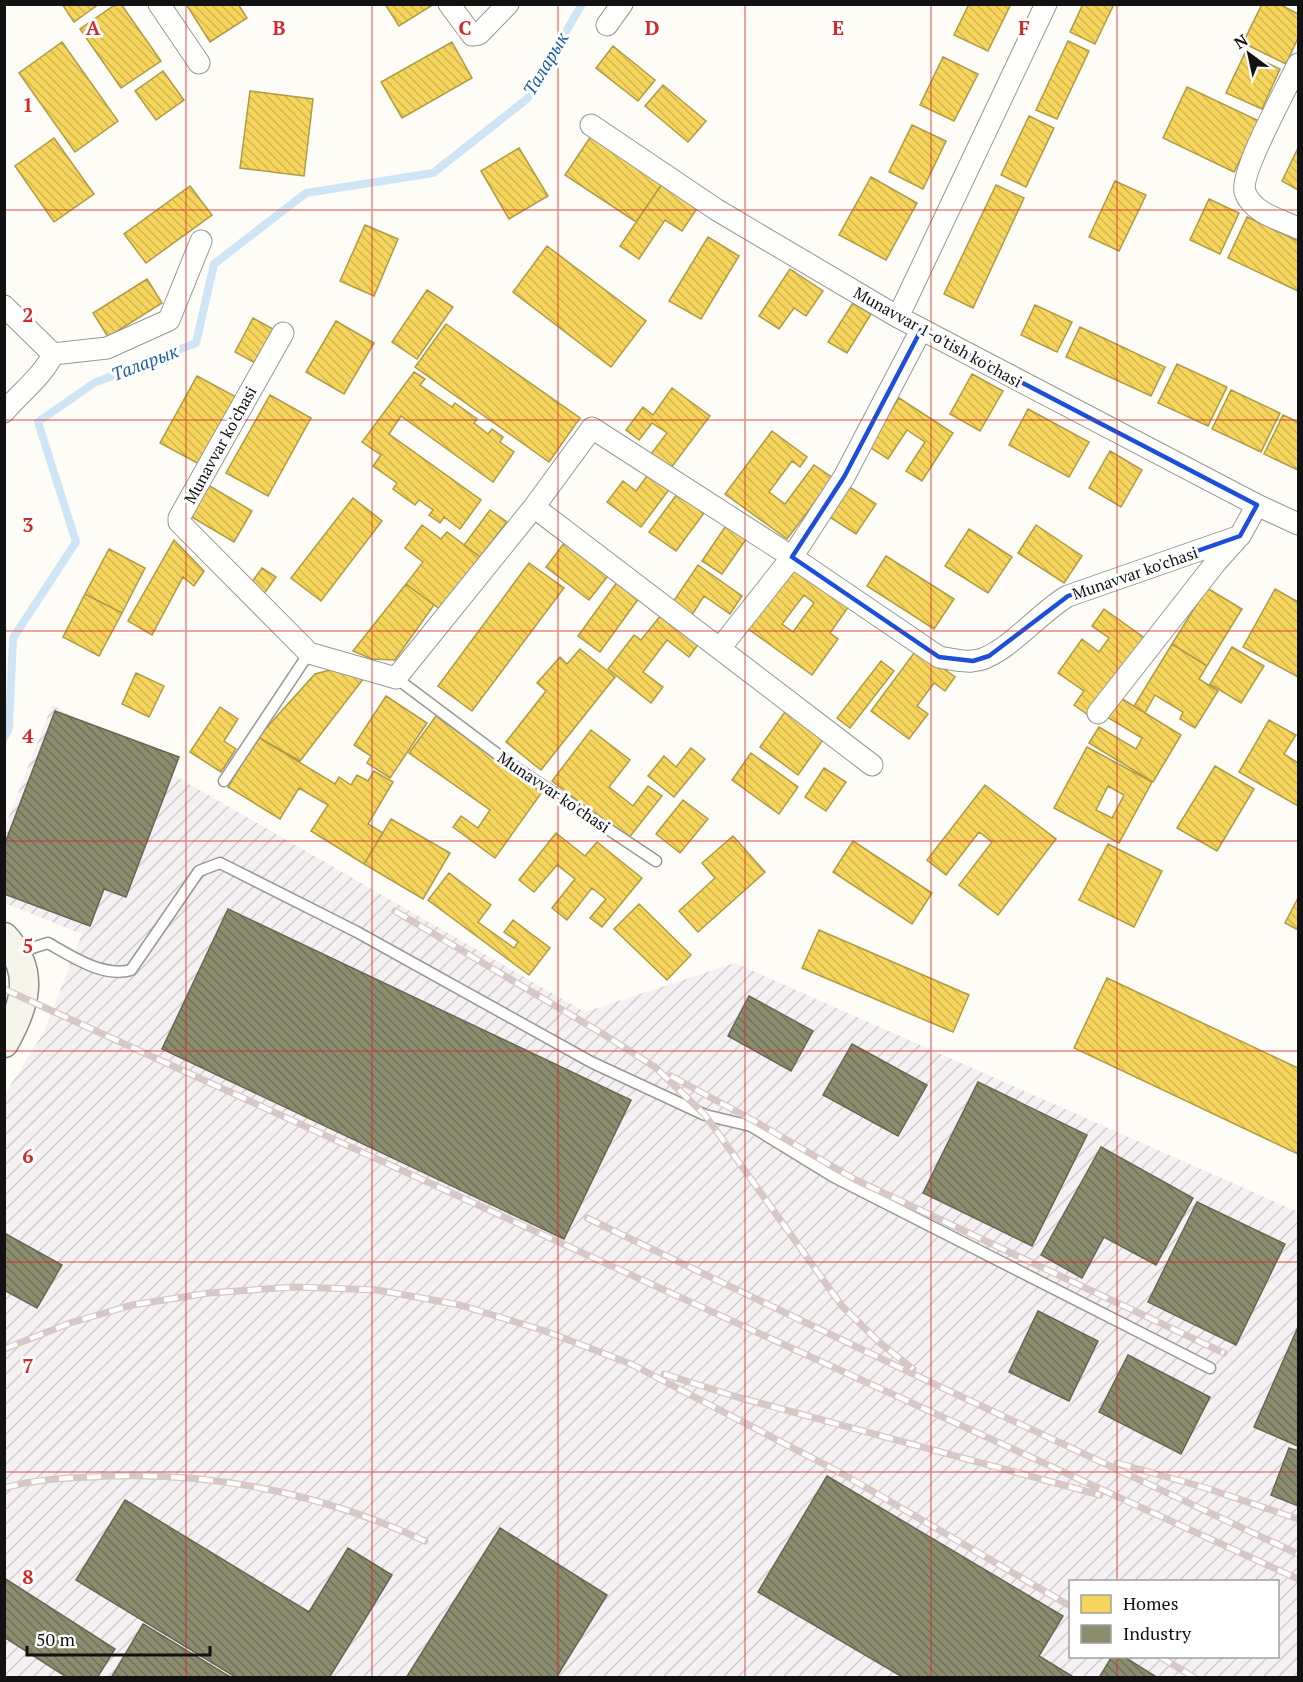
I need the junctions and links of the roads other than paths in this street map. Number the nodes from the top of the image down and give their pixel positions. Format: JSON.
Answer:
{"nodes":[{"id":1,"x":159,"y":4,"type":"edge"},
{"id":2,"x":449,"y":4,"type":"edge"},
{"id":3,"x":508,"y":4,"type":"edge"},
{"id":4,"x":622,"y":4,"type":"edge"},
{"id":5,"x":1046,"y":4,"type":"edge"},
{"id":6,"x":607,"y":25,"type":"dead end"},
{"id":7,"x":199,"y":63,"type":"dead end"},
{"id":8,"x":1299,"y":64,"type":"edge"},
{"id":9,"x":591,"y":125,"type":"dead end"},
{"id":10,"x":1299,"y":228,"type":"edge"},
{"id":11,"x":201,"y":241,"type":"dead end"},
{"id":12,"x":4,"y":306,"type":"edge"},
{"id":13,"x":898,"y":317,"type":"junction"},
{"id":14,"x":921,"y":330,"type":"junction"},
{"id":15,"x":283,"y":333,"type":"dead end"},
{"id":16,"x":53,"y":354,"type":"junction"},
{"id":17,"x":4,"y":412,"type":"edge"},
{"id":18,"x":1257,"y":505,"type":"junction"},
{"id":19,"x":534,"y":507,"type":"junction"},
{"id":20,"x":1299,"y":524,"type":"edge"},
{"id":21,"x":1240,"y":536,"type":"junction"},
{"id":22,"x":792,"y":557,"type":"junction"},
{"id":23,"x":721,"y":647,"type":"junction"},
{"id":24,"x":309,"y":653,"type":"junction"},
{"id":25,"x":396,"y":678,"type":"junction"},
{"id":26,"x":1098,"y":713,"type":"dead end"},
{"id":27,"x":872,"y":765,"type":"dead end"},
{"id":28,"x":224,"y":781,"type":"dead end"},
{"id":29,"x":656,"y":861,"type":"dead end"},
{"id":30,"x":10,"y":945,"type":"edge"},
{"id":31,"x":4,"y":1043,"type":"edge"},
{"id":32,"x":1210,"y":1368,"type":"dead end"}],
"edges":[{"from":1,"to":7,"type":"street"},
{"from":2,"to":3,"type":"street"},
{"from":4,"to":6,"type":"street"},
{"from":5,"to":13,"type":"street"},
{"from":8,"to":10,"type":"street"},
{"from":9,"to":13,"type":"street","name":"Munavvar 1-o'tish ko'chasi"},
{"from":11,"to":16,"type":"street"},
{"from":12,"to":16,"type":"street"},
{"from":13,"to":14,"type":"street","name":"Munavvar 1-o'tish ko'chasi"},
{"from":14,"to":18,"type":"street","name":"Munavvar 1-o'tish ko'chasi"},
{"from":14,"to":22,"type":"street"},
{"from":15,"to":24,"type":"street","name":"Munavvar ko'chasi"},
{"from":16,"to":17,"type":"street"},
{"from":18,"to":20,"type":"street","name":"Munavvar 1-o'tish ko'chasi"},
{"from":18,"to":21,"type":"street"},
{"from":19,"to":22,"type":"street","name":"Munavvar ko'chasi"},
{"from":19,"to":23,"type":"street"},
{"from":19,"to":25,"type":"street","name":"Munavvar ko'chasi"},
{"from":21,"to":22,"type":"street","name":"Munavvar ko'chasi"},
{"from":21,"to":26,"type":"street"},
{"from":22,"to":23,"type":"street"},
{"from":23,"to":27,"type":"street"},
{"from":24,"to":25,"type":"street","name":"Munavvar ko'chasi"},
{"from":24,"to":28,"type":"lane"},
{"from":25,"to":29,"type":"lane","name":"Munavvar ko'chasi"},
{"from":30,"to":31,"type":"street"},
{"from":30,"to":32,"type":"lane"}]}
